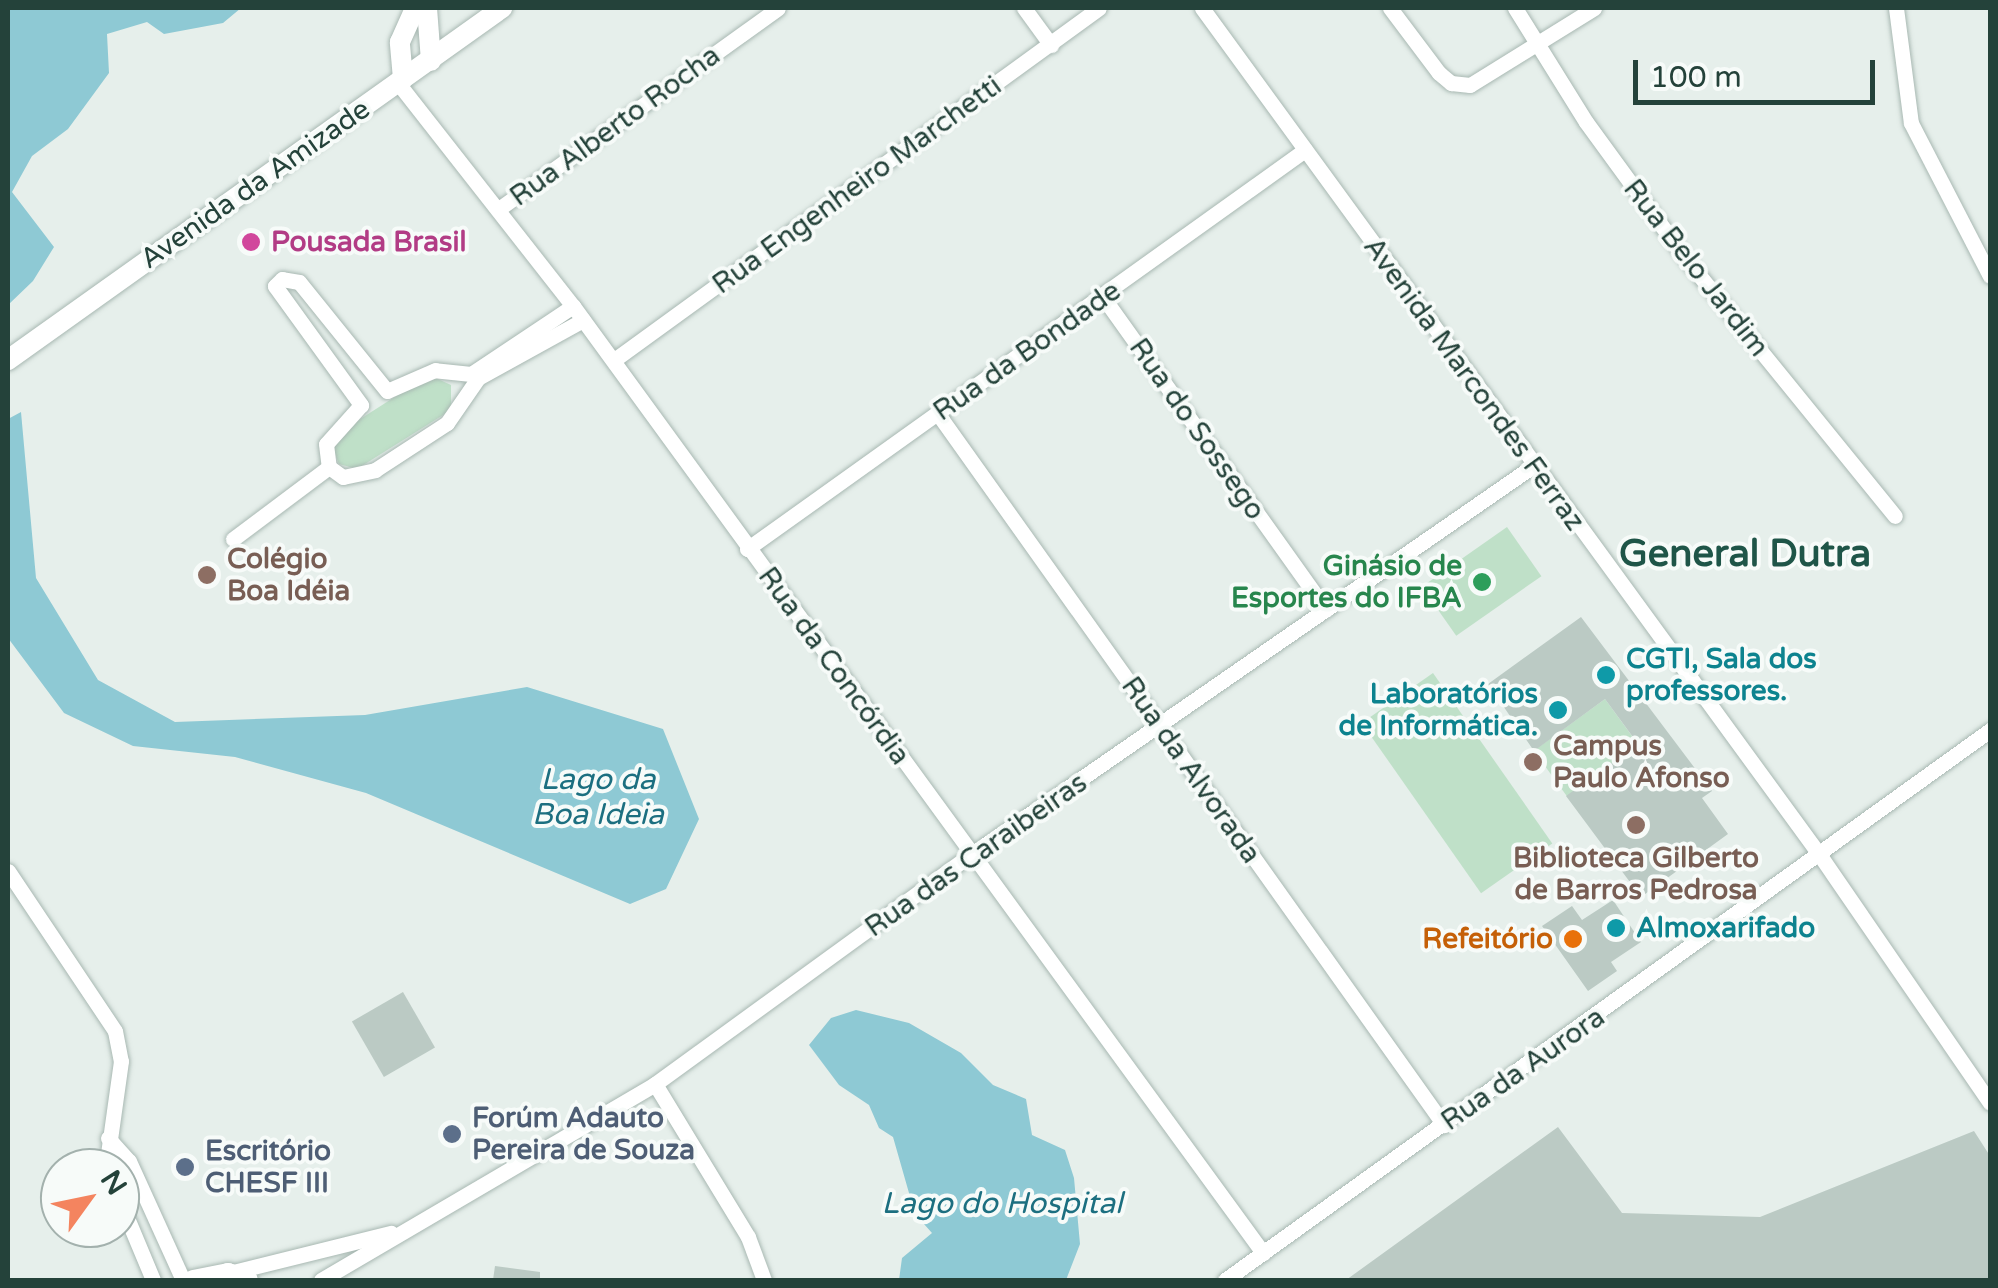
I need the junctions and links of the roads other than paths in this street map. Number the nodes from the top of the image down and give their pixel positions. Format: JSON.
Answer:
{"nodes":[{"id":1,"x":415,"y":8,"type":"edge"},
{"id":2,"x":428,"y":8,"type":"edge"},
{"id":3,"x":502,"y":8,"type":"edge"},
{"id":4,"x":778,"y":8,"type":"edge"},
{"id":5,"x":1024,"y":8,"type":"edge"},
{"id":6,"x":1099,"y":8,"type":"edge"},
{"id":7,"x":1202,"y":8,"type":"edge"},
{"id":8,"x":1390,"y":8,"type":"edge"},
{"id":9,"x":1515,"y":8,"type":"edge"},
{"id":10,"x":1594,"y":8,"type":"edge"},
{"id":11,"x":1896,"y":8,"type":"edge"},
{"id":12,"x":1052,"y":45,"type":"junction"},
{"id":13,"x":1542,"y":45,"type":"junction"},
{"id":14,"x":431,"y":61,"type":"junction"},
{"id":15,"x":400,"y":81,"type":"junction"},
{"id":16,"x":1304,"y":150,"type":"junction"},
{"id":17,"x":500,"y":208,"type":"junction"},
{"id":18,"x":1990,"y":276,"type":"edge"},
{"id":19,"x":1103,"y":298,"type":"junction"},
{"id":20,"x":578,"y":313,"type":"junction"},
{"id":21,"x":8,"y":360,"type":"edge"},
{"id":22,"x":614,"y":360,"type":"junction"},
{"id":23,"x":938,"y":414,"type":"junction"},
{"id":24,"x":1532,"y":466,"type":"junction"},
{"id":25,"x":329,"y":467,"type":"junction"},
{"id":26,"x":1895,"y":516,"type":"dead end"},
{"id":27,"x":233,"y":539,"type":"dead end"},
{"id":28,"x":747,"y":549,"type":"junction"},
{"id":29,"x":1326,"y":610,"type":"junction"},
{"id":30,"x":1160,"y":726,"type":"junction"},
{"id":31,"x":1990,"y":730,"type":"edge"},
{"id":32,"x":972,"y":854,"type":"junction"},
{"id":33,"x":1821,"y":857,"type":"junction"},
{"id":34,"x":8,"y":872,"type":"edge"},
{"id":35,"x":655,"y":1084,"type":"junction"},
{"id":36,"x":1990,"y":1103,"type":"edge"},
{"id":37,"x":1444,"y":1126,"type":"junction"},
{"id":38,"x":108,"y":1138,"type":"junction"},
{"id":39,"x":107,"y":1148,"type":"edge"},
{"id":40,"x":410,"y":1228,"type":"junction"},
{"id":41,"x":140,"y":1248,"type":"edge"},
{"id":42,"x":1263,"y":1253,"type":"junction"},
{"id":43,"x":238,"y":1277,"type":"edge"},
{"id":44,"x":153,"y":1280,"type":"edge"},
{"id":45,"x":189,"y":1280,"type":"edge"},
{"id":46,"x":320,"y":1280,"type":"edge"},
{"id":47,"x":764,"y":1280,"type":"edge"},
{"id":48,"x":1225,"y":1280,"type":"edge"}],
"edges":[{"from":1,"to":15,"type":"street"},
{"from":2,"to":14,"type":"street"},
{"from":3,"to":14,"type":"street","name":"Avenida da Amizade"},
{"from":4,"to":17,"type":"street","name":"Rua Alberto Rocha"},
{"from":5,"to":12,"type":"street"},
{"from":6,"to":12,"type":"street","name":"Rua Engenheiro Marchetti"},
{"from":7,"to":16,"type":"street","name":"Avenida Marcondes Ferraz"},
{"from":8,"to":13,"type":"street"},
{"from":9,"to":13,"type":"street","name":"Rua Belo Jardim"},
{"from":10,"to":13,"type":"street"},
{"from":11,"to":18,"type":"street"},
{"from":12,"to":22,"type":"street","name":"Rua Engenheiro Marchetti"},
{"from":13,"to":26,"type":"street","name":"Rua Belo Jardim"},
{"from":14,"to":15,"type":"street","name":"Avenida da Amizade"},
{"from":15,"to":17,"type":"street","name":"Rua da Concórdia"},
{"from":15,"to":21,"type":"street","name":"Avenida da Amizade"},
{"from":16,"to":19,"type":"street","name":"Rua da Bondade"},
{"from":16,"to":24,"type":"street","name":"Avenida Marcondes Ferraz"},
{"from":17,"to":20,"type":"street","name":"Rua da Concórdia"},
{"from":19,"to":23,"type":"street","name":"Rua da Bondade"},
{"from":19,"to":29,"type":"street","name":"Rua do Sossego"},
{"from":20,"to":22,"type":"street","name":"Rua da Concórdia"},
{"from":20,"to":25,"type":"street"},
{"from":20,"to":25,"type":"street"},
{"from":22,"to":28,"type":"street","name":"Rua da Concórdia"},
{"from":23,"to":28,"type":"street","name":"Rua da Bondade"},
{"from":23,"to":30,"type":"street","name":"Rua da Alvorada"},
{"from":24,"to":29,"type":"street","name":"Rua das Caraibeiras"},
{"from":24,"to":33,"type":"street","name":"Avenida Marcondes Ferraz"},
{"from":25,"to":27,"type":"street"},
{"from":28,"to":32,"type":"street","name":"Rua da Concórdia"},
{"from":29,"to":30,"type":"street","name":"Rua das Caraibeiras"},
{"from":30,"to":32,"type":"street","name":"Rua das Caraibeiras"},
{"from":30,"to":37,"type":"street","name":"Rua da Alvorada"},
{"from":31,"to":33,"type":"street","name":"Rua da Aurora"},
{"from":32,"to":35,"type":"street","name":"Rua das Caraibeiras"},
{"from":32,"to":42,"type":"street","name":"Rua da Concórdia"},
{"from":33,"to":36,"type":"street","name":"Avenida Marcondes Ferraz"},
{"from":33,"to":37,"type":"street","name":"Rua da Aurora"},
{"from":34,"to":38,"type":"street"},
{"from":35,"to":40,"type":"street","name":"Rua das Caraibeiras"},
{"from":35,"to":47,"type":"street"},
{"from":37,"to":42,"type":"street","name":"Rua da Aurora"},
{"from":38,"to":39,"type":"street"},
{"from":38,"to":45,"type":"street"},
{"from":40,"to":43,"type":"street"},
{"from":40,"to":46,"type":"street","name":"Rua das Caraibeiras"},
{"from":41,"to":44,"type":"street"},
{"from":42,"to":48,"type":"street","name":"Rua da Aurora"},
{"from":43,"to":45,"type":"street"}]}
